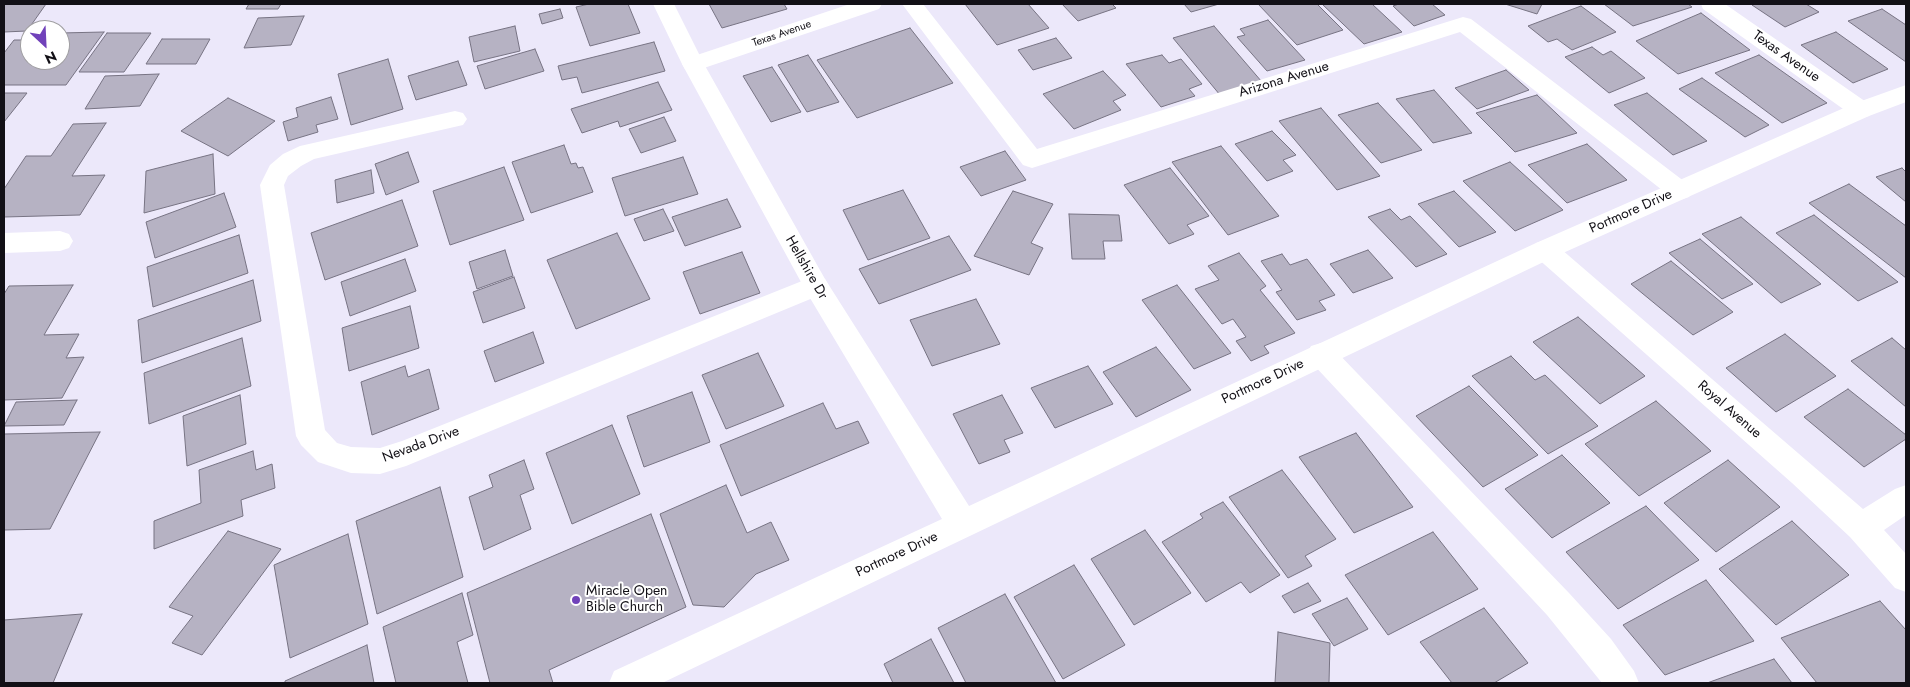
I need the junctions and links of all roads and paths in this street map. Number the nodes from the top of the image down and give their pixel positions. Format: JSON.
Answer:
{"nodes":[{"id":1,"x":663,"y":4,"type":"edge"},
{"id":2,"x":871,"y":4,"type":"edge"},
{"id":3,"x":912,"y":4,"type":"edge"},
{"id":4,"x":1711,"y":4,"type":"edge"},
{"id":5,"x":693,"y":64,"type":"junction"},
{"id":6,"x":1906,"y":93,"type":"edge"},
{"id":7,"x":1861,"y":110,"type":"junction"},
{"id":8,"x":455,"y":119,"type":"dead end"},
{"id":9,"x":1680,"y":191,"type":"junction"},
{"id":10,"x":60,"y":241,"type":"dead end"},
{"id":11,"x":4,"y":243,"type":"edge"},
{"id":12,"x":1545,"y":250,"type":"junction"},
{"id":13,"x":816,"y":286,"type":"junction"},
{"id":14,"x":1322,"y":354,"type":"junction"},
{"id":15,"x":1906,"y":499,"type":"edge"},
{"id":16,"x":963,"y":525,"type":"junction"},
{"id":17,"x":1861,"y":527,"type":"junction"},
{"id":18,"x":1906,"y":577,"type":"edge"},
{"id":19,"x":626,"y":683,"type":"edge"},
{"id":20,"x":1622,"y":683,"type":"edge"}],
"edges":[{"from":1,"to":5,"type":"street","name":"Hellshire Dr"},
{"from":2,"to":5,"type":"street","name":"Texas Avenue"},
{"from":3,"to":9,"type":"street","name":"Arizona Avenue"},
{"from":4,"to":7,"type":"street","name":"Texas Avenue"},
{"from":5,"to":13,"type":"street","name":"Hellshire Dr"},
{"from":6,"to":7,"type":"street","name":"Portmore Drive"},
{"from":7,"to":9,"type":"street","name":"Portmore Drive"},
{"from":8,"to":13,"type":"street","name":"Nevada Drive"},
{"from":9,"to":12,"type":"street","name":"Portmore Drive"},
{"from":10,"to":11,"type":"street"},
{"from":12,"to":14,"type":"street","name":"Portmore Drive"},
{"from":12,"to":17,"type":"street","name":"Royal Avenue"},
{"from":13,"to":16,"type":"street","name":"Hellshire Dr"},
{"from":14,"to":16,"type":"street","name":"Portmore Drive"},
{"from":14,"to":20,"type":"street"},
{"from":15,"to":17,"type":"street"},
{"from":16,"to":19,"type":"street","name":"Portmore Drive"},
{"from":17,"to":18,"type":"street","name":"Royal Avenue"}]}
